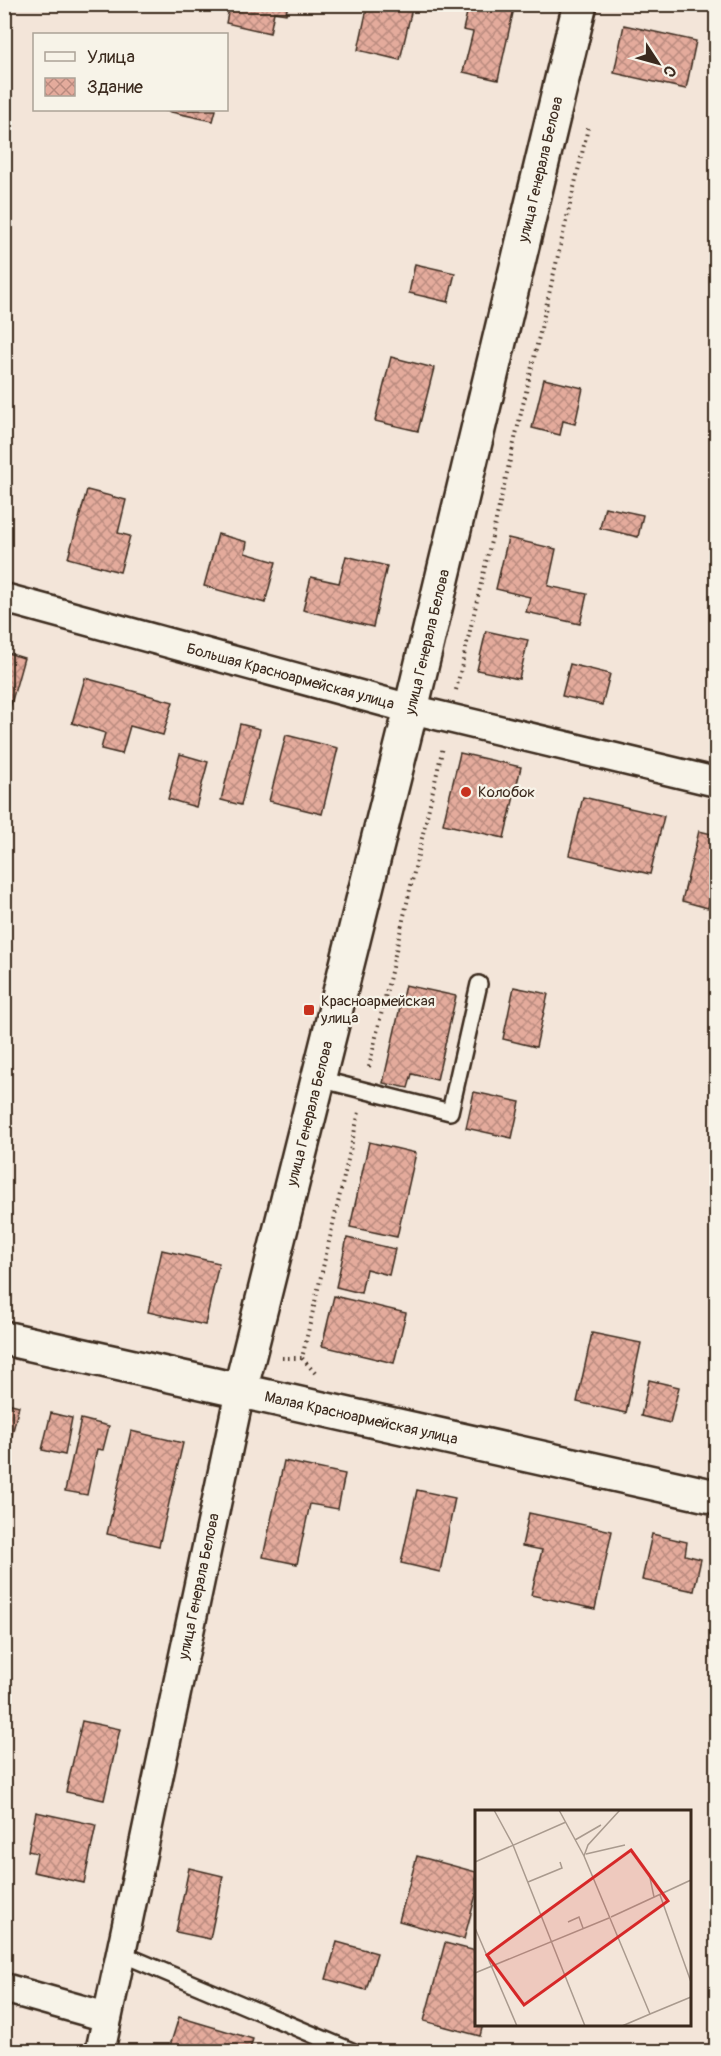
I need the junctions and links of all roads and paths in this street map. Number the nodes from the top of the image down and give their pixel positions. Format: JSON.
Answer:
{"nodes":[{"id":1,"x":580,"y":4,"type":"edge"},
{"id":2,"x":590,"y":120,"type":"dead end"},
{"id":3,"x":4,"y":598,"type":"edge"},
{"id":4,"x":411,"y":709,"type":"junction"},
{"id":5,"x":450,"y":718,"type":"junction"},
{"id":6,"x":717,"y":782,"type":"edge"},
{"id":7,"x":479,"y":984,"type":"dead end"},
{"id":8,"x":319,"y":1078,"type":"junction"},
{"id":9,"x":364,"y":1090,"type":"junction"},
{"id":10,"x":4,"y":1338,"type":"edge"},
{"id":11,"x":321,"y":1379,"type":"dead end"},
{"id":12,"x":240,"y":1391,"type":"junction"},
{"id":13,"x":717,"y":1497,"type":"edge"},
{"id":14,"x":120,"y":1953,"type":"junction"},
{"id":15,"x":4,"y":1988,"type":"edge"},
{"id":16,"x":107,"y":2018,"type":"junction"},
{"id":17,"x":100,"y":2052,"type":"edge"},
{"id":18,"x":354,"y":2052,"type":"edge"}],
"edges":[{"from":1,"to":4,"type":"main road","name":"улица Генерала Белова"},
{"from":2,"to":5,"type":"path"},
{"from":3,"to":4,"type":"street","name":"Большая Красноармейская улица"},
{"from":4,"to":5,"type":"street","name":"Большая Красноармейская улица"},
{"from":4,"to":8,"type":"main road","name":"улица Генерала Белова"},
{"from":5,"to":6,"type":"street","name":"Большая Красноармейская улица"},
{"from":5,"to":9,"type":"path"},
{"from":7,"to":9,"type":"lane"},
{"from":8,"to":9,"type":"lane"},
{"from":8,"to":12,"type":"main road","name":"улица Генерала Белова"},
{"from":9,"to":11,"type":"path"},
{"from":10,"to":12,"type":"main road","name":"Малая Красноармейская улица"},
{"from":12,"to":13,"type":"main road","name":"Малая Красноармейская улица"},
{"from":12,"to":14,"type":"street","name":"улица Генерала Белова"},
{"from":14,"to":16,"type":"street","name":"улица Генерала Белова"},
{"from":14,"to":18,"type":"lane"},
{"from":15,"to":16,"type":"street"},
{"from":16,"to":17,"type":"street","name":"улица Генерала Белова"}]}
